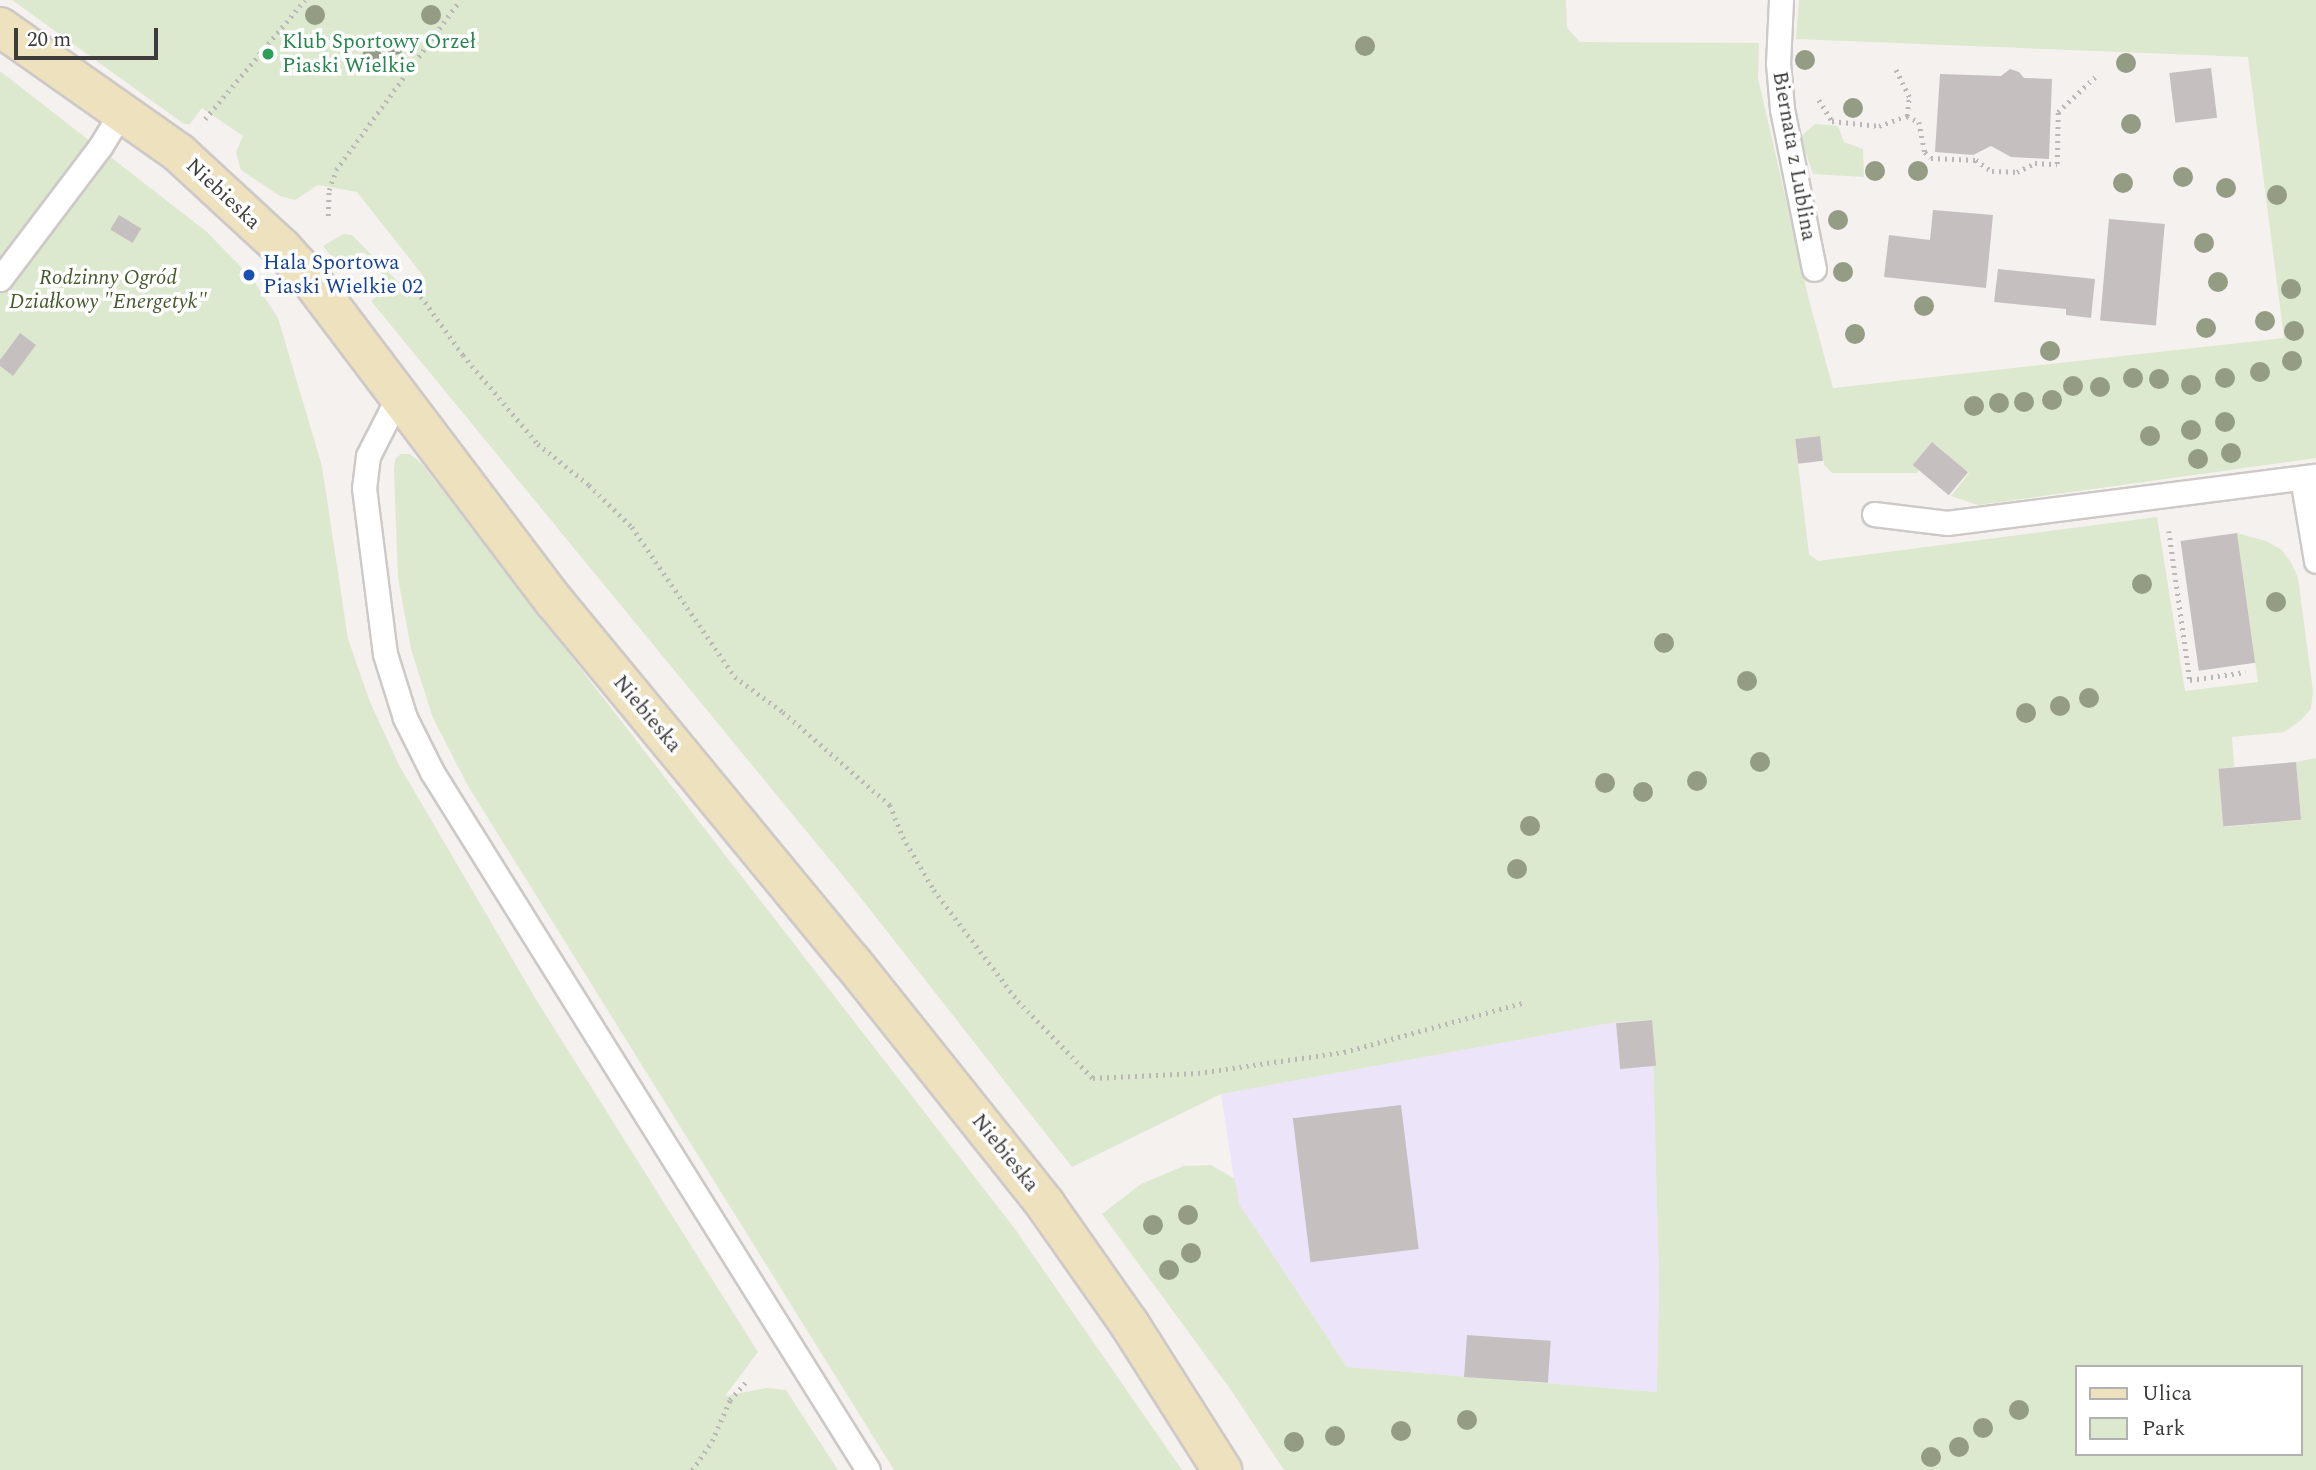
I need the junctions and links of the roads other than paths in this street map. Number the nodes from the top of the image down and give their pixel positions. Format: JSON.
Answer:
{"nodes":[{"id":1,"x":1781,"y":0,"type":"edge"},
{"id":2,"x":0,"y":27,"type":"edge"},
{"id":3,"x":122,"y":111,"type":"junction"},
{"id":4,"x":1814,"y":269,"type":"dead end"},
{"id":5,"x":0,"y":279,"type":"edge"},
{"id":6,"x":398,"y":397,"type":"junction"},
{"id":7,"x":2309,"y":477,"type":"edge"},
{"id":8,"x":1874,"y":514,"type":"dead end"},
{"id":9,"x":2316,"y":561,"type":"edge"},
{"id":10,"x":868,"y":1470,"type":"edge"},
{"id":11,"x":1222,"y":1470,"type":"edge"}],
"edges":[{"from":1,"to":4,"type":"lane","name":"Biernata z Lublina"},
{"from":2,"to":3,"type":"street","name":"Niebieska"},
{"from":3,"to":5,"type":"lane"},
{"from":3,"to":6,"type":"street","name":"Niebieska"},
{"from":6,"to":10,"type":"lane"},
{"from":6,"to":11,"type":"street","name":"Niebieska"},
{"from":7,"to":8,"type":"lane"},
{"from":7,"to":9,"type":"lane"}]}
